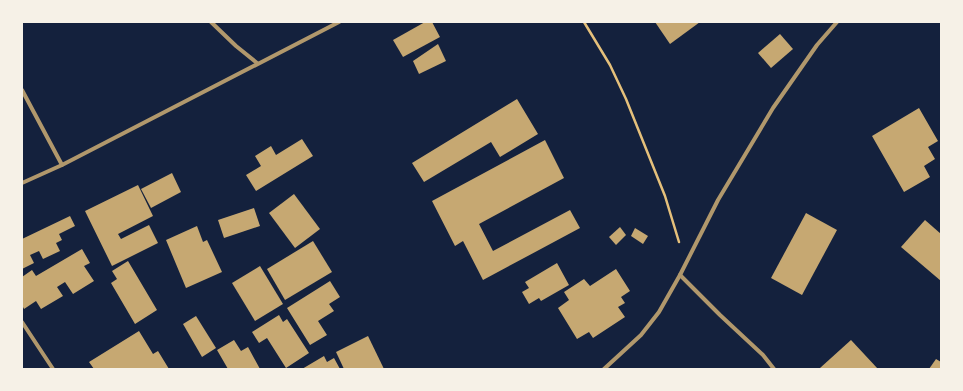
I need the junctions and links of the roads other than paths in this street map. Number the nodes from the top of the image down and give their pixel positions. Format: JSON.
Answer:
{"nodes":[{"id":1,"x":211,"y":22,"type":"edge"},
{"id":2,"x":339,"y":22,"type":"edge"},
{"id":3,"x":837,"y":22,"type":"edge"},
{"id":4,"x":257,"y":63,"type":"junction"},
{"id":5,"x":22,"y":90,"type":"edge"},
{"id":6,"x":62,"y":165,"type":"junction"},
{"id":7,"x":22,"y":183,"type":"edge"},
{"id":8,"x":680,"y":275,"type":"junction"},
{"id":9,"x":22,"y":322,"type":"edge"},
{"id":10,"x":53,"y":369,"type":"edge"},
{"id":11,"x":604,"y":369,"type":"edge"},
{"id":12,"x":774,"y":369,"type":"edge"}],
"edges":[{"from":1,"to":4,"type":"street"},
{"from":2,"to":4,"type":"street"},
{"from":3,"to":8,"type":"street"},
{"from":4,"to":6,"type":"street"},
{"from":5,"to":6,"type":"street"},
{"from":6,"to":7,"type":"street"},
{"from":8,"to":11,"type":"street"},
{"from":8,"to":12,"type":"street"},
{"from":9,"to":10,"type":"street"}]}
